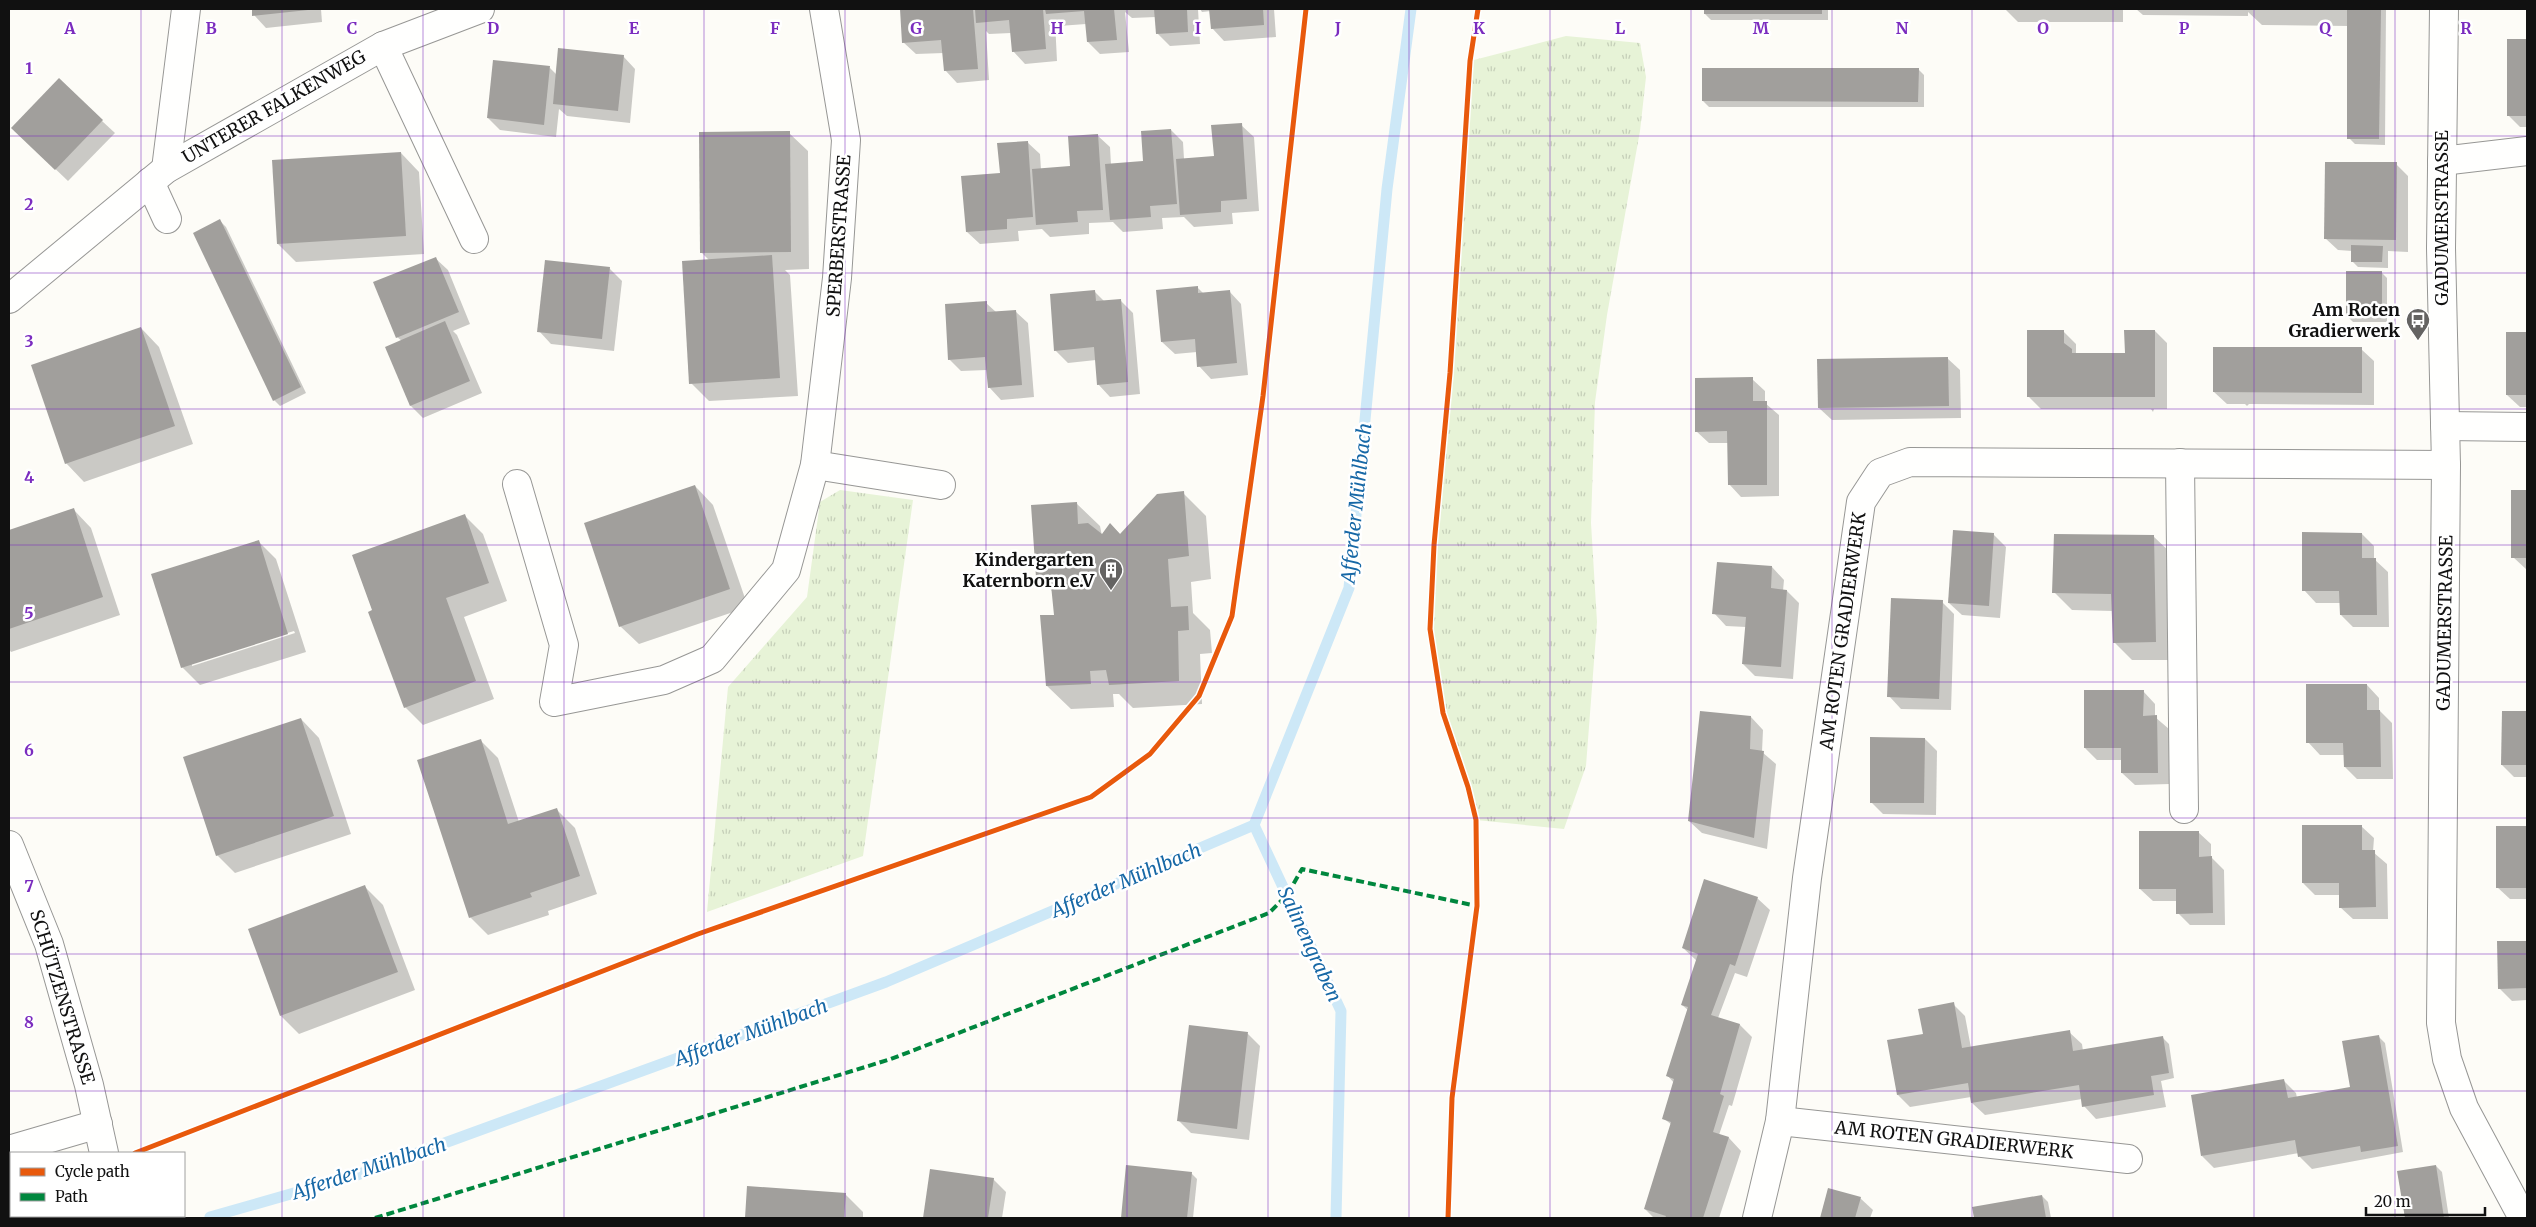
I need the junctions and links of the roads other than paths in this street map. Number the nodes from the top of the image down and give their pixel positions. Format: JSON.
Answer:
{"nodes":[{"id":1,"x":186,"y":9,"type":"edge"},
{"id":2,"x":480,"y":9,"type":"edge"},
{"id":3,"x":824,"y":9,"type":"edge"},
{"id":4,"x":2444,"y":9,"type":"edge"},
{"id":5,"x":382,"y":46,"type":"junction"},
{"id":6,"x":2527,"y":151,"type":"edge"},
{"id":7,"x":2442,"y":161,"type":"junction"},
{"id":8,"x":158,"y":176,"type":"junction"},
{"id":9,"x":167,"y":220,"type":"dead end"},
{"id":10,"x":474,"y":239,"type":"dead end"},
{"id":11,"x":9,"y":299,"type":"edge"},
{"id":12,"x":2445,"y":426,"type":"junction"},
{"id":13,"x":2527,"y":427,"type":"edge"},
{"id":14,"x":2180,"y":463,"type":"junction"},
{"id":15,"x":815,"y":465,"type":"junction"},
{"id":16,"x":2446,"y":465,"type":"junction"},
{"id":17,"x":517,"y":484,"type":"dead end"},
{"id":18,"x":942,"y":485,"type":"dead end"},
{"id":19,"x":2184,"y":808,"type":"dead end"},
{"id":20,"x":9,"y":845,"type":"edge"},
{"id":21,"x":1780,"y":1121,"type":"junction"},
{"id":22,"x":98,"y":1124,"type":"junction"},
{"id":23,"x":9,"y":1150,"type":"edge"},
{"id":24,"x":104,"y":1152,"type":"edge"},
{"id":25,"x":2128,"y":1159,"type":"dead end"},
{"id":26,"x":1757,"y":1218,"type":"edge"},
{"id":27,"x":2523,"y":1218,"type":"edge"}],
"edges":[{"from":1,"to":8,"type":"street","name":"UNTERER FALKENWEG"},
{"from":2,"to":5,"type":"street","name":"UNTERER FALKENWEG"},
{"from":3,"to":15,"type":"street","name":"SPERBERSTRASSE"},
{"from":4,"to":7,"type":"street","name":"GADUMERSTRASSE"},
{"from":5,"to":8,"type":"street","name":"UNTERER FALKENWEG"},
{"from":5,"to":10,"type":"street","name":"UNTERER FALKENWEG"},
{"from":6,"to":7,"type":"street"},
{"from":7,"to":12,"type":"street","name":"GADUMERSTRASSE"},
{"from":8,"to":9,"type":"street"},
{"from":8,"to":11,"type":"street","name":"UNTERER FALKENWEG"},
{"from":12,"to":13,"type":"street"},
{"from":12,"to":16,"type":"street","name":"GADUMERSTRASSE"},
{"from":14,"to":16,"type":"street","name":"AM ROTEN GRADIERWERK"},
{"from":14,"to":19,"type":"street"},
{"from":14,"to":21,"type":"street","name":"AM ROTEN GRADIERWERK"},
{"from":15,"to":17,"type":"street","name":"SPERBERSTRASSE"},
{"from":15,"to":18,"type":"street"},
{"from":16,"to":27,"type":"street","name":"GADUMERSTRASSE"},
{"from":20,"to":22,"type":"street","name":"SCHÜTZENSTRASSE"},
{"from":21,"to":25,"type":"street","name":"AM ROTEN GRADIERWERK"},
{"from":21,"to":26,"type":"street","name":"AM ROTEN GRADIERWERK"},
{"from":22,"to":23,"type":"street"},
{"from":22,"to":24,"type":"street","name":"SCHÜTZENSTRASSE"}]}
